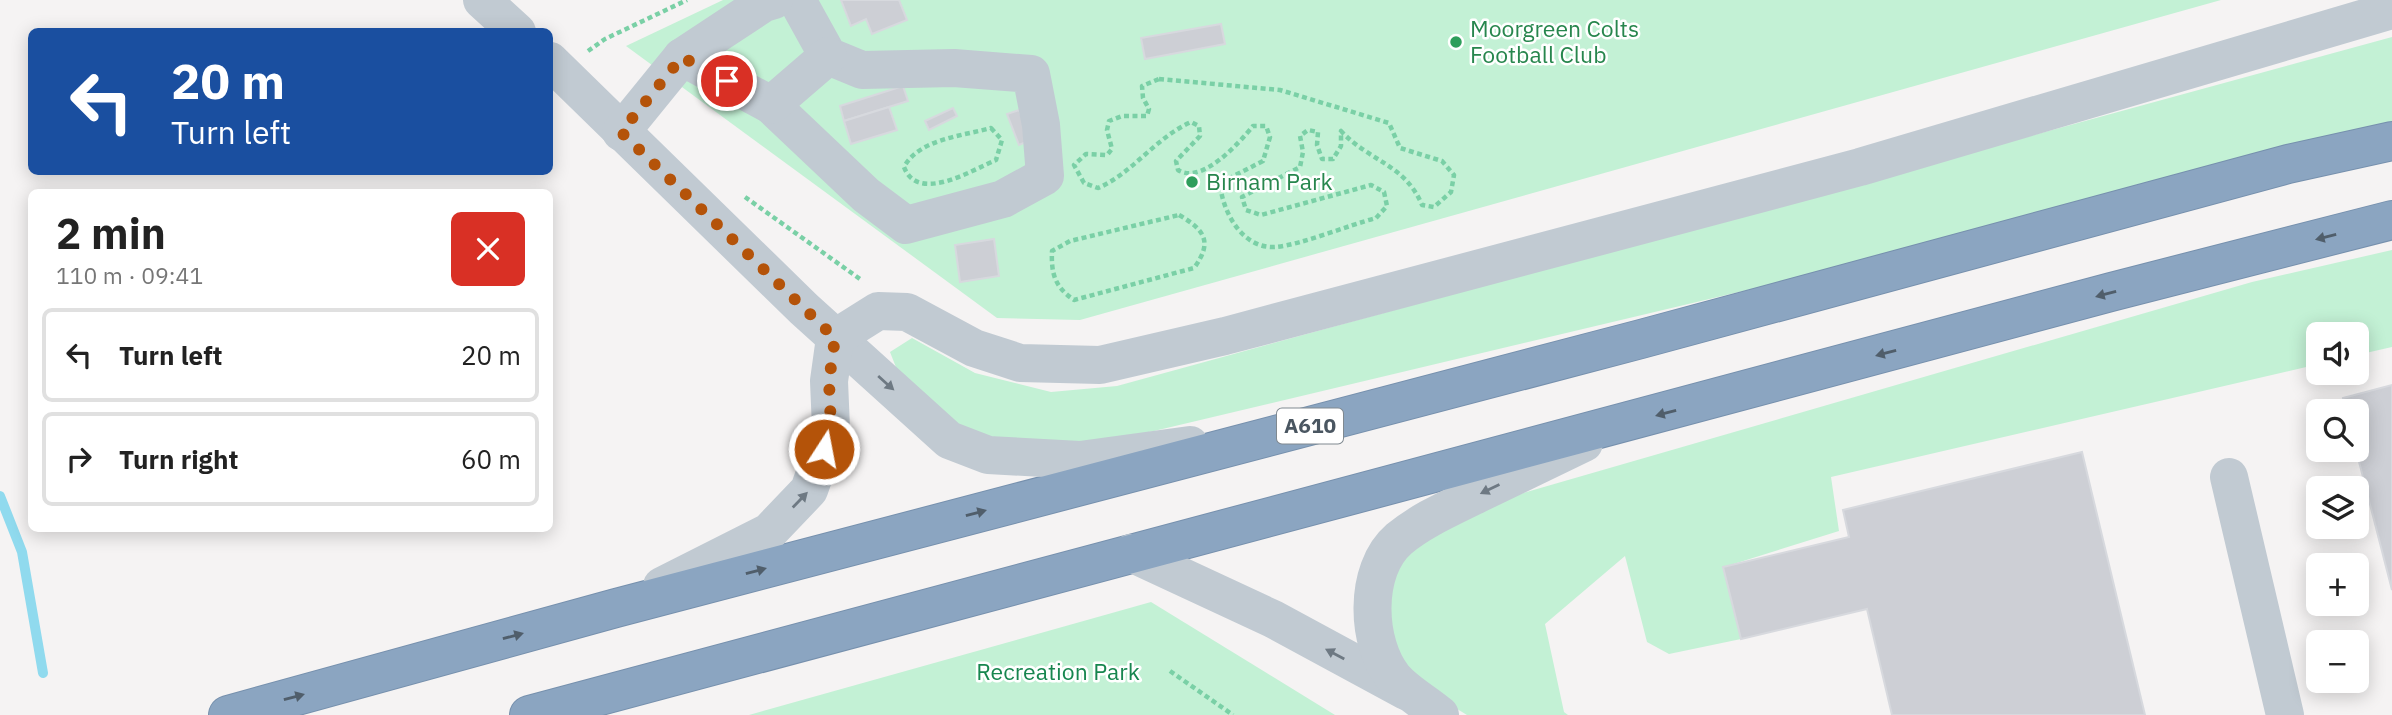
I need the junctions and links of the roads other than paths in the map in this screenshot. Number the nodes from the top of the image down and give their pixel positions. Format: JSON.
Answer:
{"nodes":[{"id":1,"x":482,"y":0,"type":"edge"},
{"id":2,"x":774,"y":0,"type":"edge"},
{"id":3,"x":797,"y":0,"type":"edge"},
{"id":4,"x":2392,"y":10,"type":"edge"},
{"id":5,"x":513,"y":28,"type":"edge"},
{"id":6,"x":828,"y":56,"type":"junction"},
{"id":7,"x":682,"y":57,"type":"junction"},
{"id":8,"x":555,"y":66,"type":"edge"},
{"id":9,"x":771,"y":105,"type":"junction"},
{"id":10,"x":621,"y":132,"type":"junction"},
{"id":11,"x":2392,"y":141,"type":"edge"},
{"id":12,"x":2392,"y":220,"type":"edge"},
{"id":13,"x":835,"y":338,"type":"junction"},
{"id":14,"x":1617,"y":427,"type":"junction"},
{"id":15,"x":1269,"y":437,"type":"junction"},
{"id":16,"x":2229,"y":477,"type":"dead end"},
{"id":17,"x":1131,"y":553,"type":"junction"},
{"id":18,"x":616,"y":608,"type":"junction"},
{"id":19,"x":1429,"y":706,"type":"edge"},
{"id":20,"x":228,"y":715,"type":"edge"},
{"id":21,"x":529,"y":715,"type":"edge"},
{"id":22,"x":2285,"y":715,"type":"edge"}],
"edges":[{"from":1,"to":5,"type":"lane"},
{"from":2,"to":7,"type":"lane"},
{"from":3,"to":6,"type":"lane"},
{"from":4,"to":13,"type":"lane"},
{"from":6,"to":9,"type":"lane"},
{"from":6,"to":9,"type":"lane"},
{"from":7,"to":9,"type":"lane"},
{"from":7,"to":10,"type":"lane"},
{"from":8,"to":10,"type":"lane"},
{"from":10,"to":13,"type":"lane"},
{"from":11,"to":15,"type":"highway","number":"A610"},
{"from":12,"to":14,"type":"highway","one_way":true},
{"from":13,"to":15,"type":"lane","one_way":true},
{"from":18,"to":13,"type":"lane","one_way":true},
{"from":14,"to":17,"type":"highway"},
{"from":14,"to":19,"type":"lane","one_way":true},
{"from":18,"to":15,"type":"highway","number":"A610","one_way":true},
{"from":16,"to":22,"type":"lane"},
{"from":19,"to":17,"type":"lane","one_way":true},
{"from":17,"to":21,"type":"highway"},
{"from":20,"to":18,"type":"highway","number":"A610","one_way":true}]}
